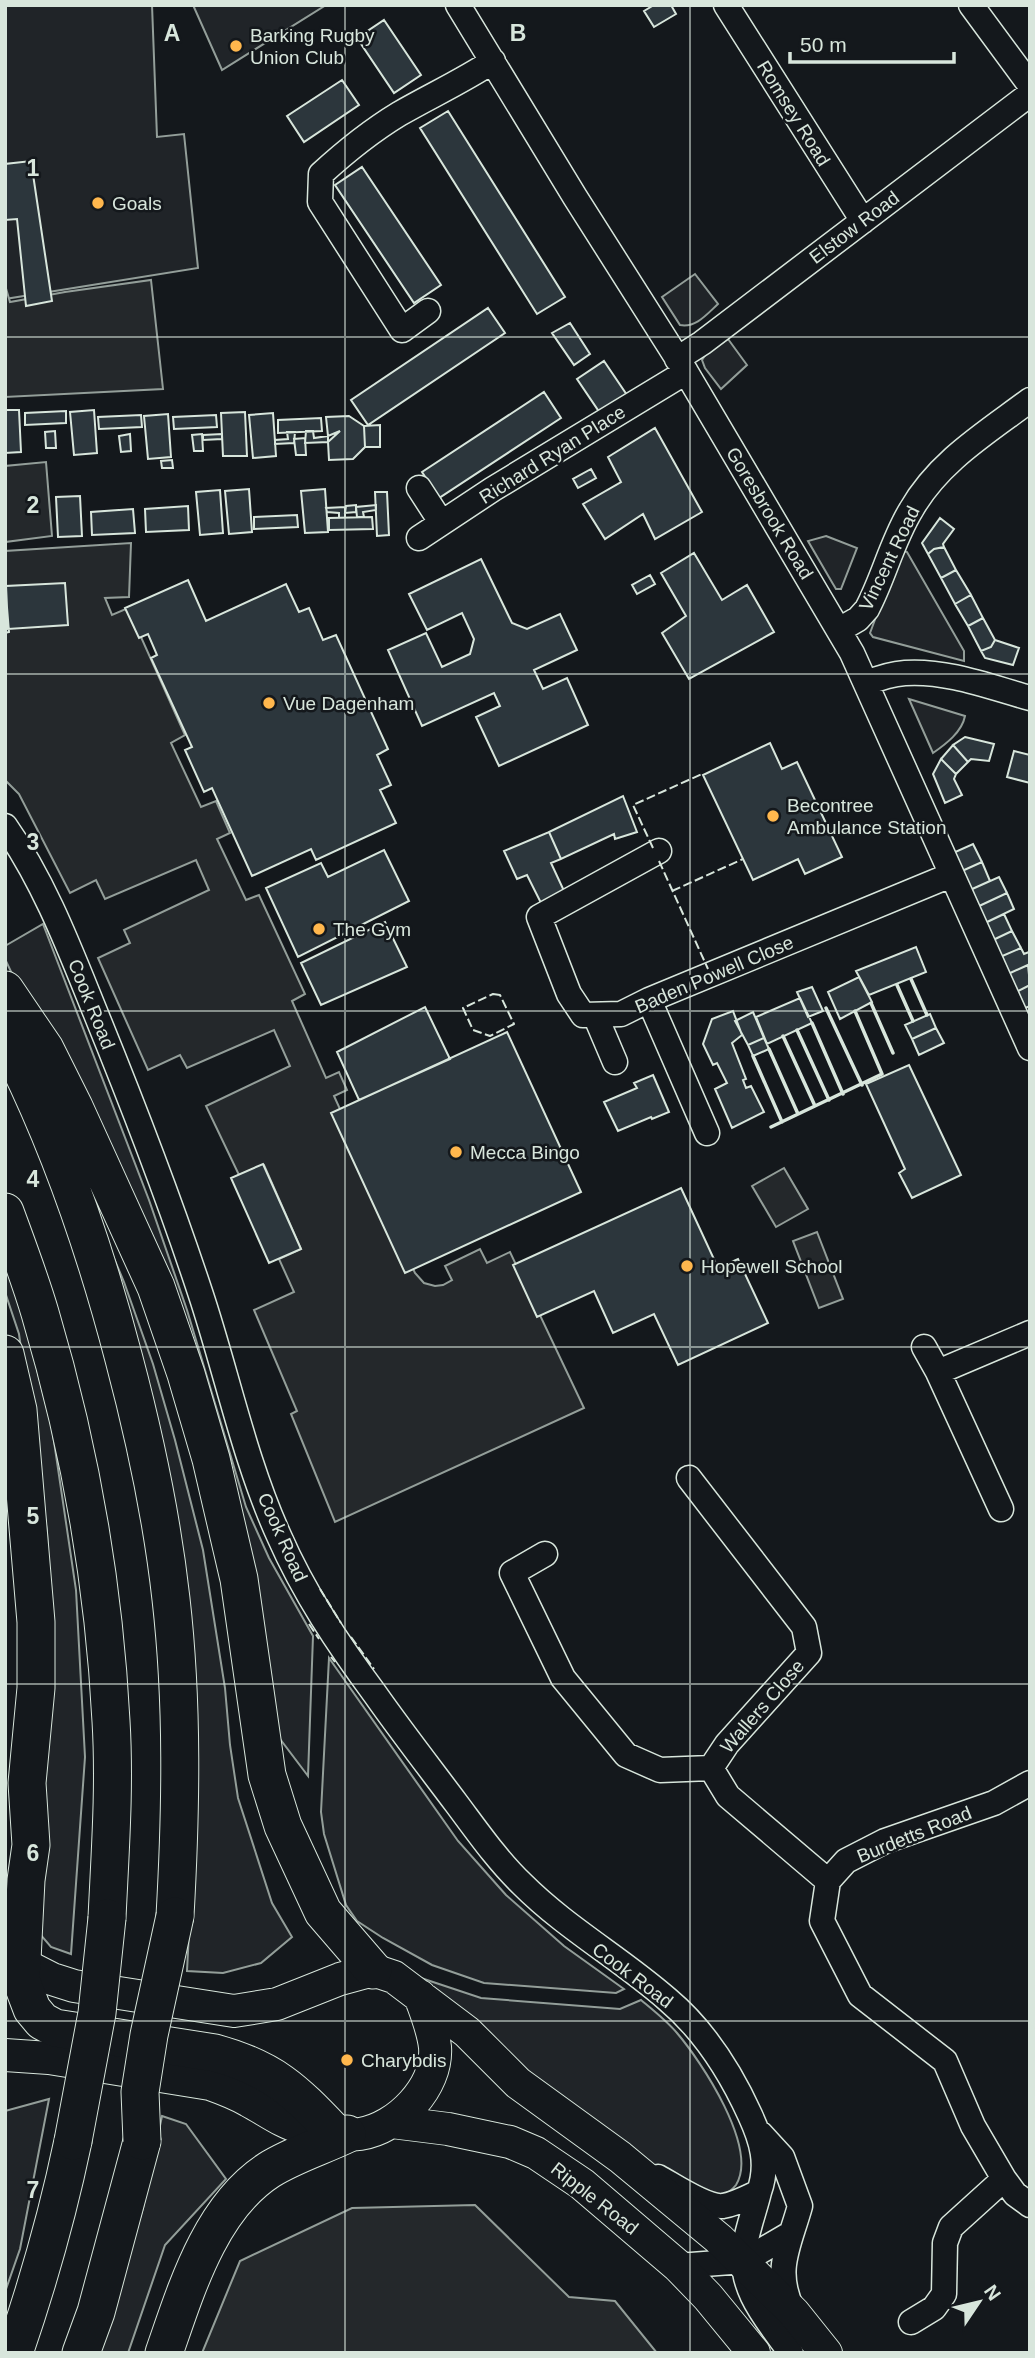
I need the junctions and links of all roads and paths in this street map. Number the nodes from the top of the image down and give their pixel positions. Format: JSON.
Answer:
{"nodes":[{"id":1,"x":458,"y":5,"type":"edge"},
{"id":2,"x":726,"y":5,"type":"edge"},
{"id":3,"x":971,"y":5,"type":"edge"},
{"id":4,"x":493,"y":61,"type":"junction"},
{"id":5,"x":1030,"y":85,"type":"edge"},
{"id":6,"x":1030,"y":94,"type":"edge"},
{"id":7,"x":863,"y":221,"type":"junction"},
{"id":8,"x":428,"y":311,"type":"dead end"},
{"id":9,"x":682,"y":365,"type":"junction"},
{"id":10,"x":1030,"y":400,"type":"edge"},
{"id":11,"x":419,"y":488,"type":"dead end"},
{"id":12,"x":441,"y":522,"type":"junction"},
{"id":13,"x":419,"y":538,"type":"dead end"},
{"id":14,"x":839,"y":630,"type":"junction"},
{"id":15,"x":867,"y":683,"type":"junction"},
{"id":16,"x":1030,"y":698,"type":"edge"},
{"id":17,"x":5,"y":826,"type":"edge"},
{"id":18,"x":659,"y":851,"type":"dead end"},
{"id":19,"x":951,"y":875,"type":"junction"},
{"id":20,"x":5,"y":990,"type":"edge"},
{"id":21,"x":649,"y":1000,"type":"junction"},
{"id":22,"x":595,"y":1015,"type":"junction"},
{"id":23,"x":5,"y":1037,"type":"edge"},
{"id":24,"x":1030,"y":1048,"type":"edge"},
{"id":25,"x":615,"y":1062,"type":"dead end"},
{"id":26,"x":707,"y":1133,"type":"dead end"},
{"id":27,"x":5,"y":1212,"type":"edge"},
{"id":28,"x":1030,"y":1333,"type":"edge"},
{"id":29,"x":924,"y":1347,"type":"dead end"},
{"id":30,"x":5,"y":1354,"type":"edge"},
{"id":31,"x":938,"y":1372,"type":"junction"},
{"id":32,"x":689,"y":1478,"type":"dead end"},
{"id":33,"x":1001,"y":1510,"type":"dead end"},
{"id":34,"x":545,"y":1555,"type":"dead end"},
{"id":35,"x":711,"y":1768,"type":"junction"},
{"id":36,"x":1030,"y":1783,"type":"edge"},
{"id":37,"x":828,"y":1881,"type":"junction"},
{"id":38,"x":15,"y":1888,"type":"edge"},
{"id":39,"x":13,"y":1959,"type":"edge"},
{"id":40,"x":373,"y":1970,"type":"junction"},
{"id":41,"x":419,"y":1996,"type":"junction"},
{"id":42,"x":5,"y":2056,"type":"edge"},
{"id":43,"x":392,"y":2122,"type":"junction"},
{"id":44,"x":755,"y":2127,"type":"junction"},
{"id":45,"x":340,"y":2133,"type":"junction"},
{"id":46,"x":620,"y":2157,"type":"junction"},
{"id":47,"x":1004,"y":2179,"type":"junction"},
{"id":48,"x":759,"y":2192,"type":"junction"},
{"id":49,"x":1030,"y":2205,"type":"edge"},
{"id":50,"x":790,"y":2234,"type":"junction"},
{"id":51,"x":744,"y":2261,"type":"junction"},
{"id":52,"x":678,"y":2266,"type":"junction"},
{"id":53,"x":794,"y":2313,"type":"junction"},
{"id":54,"x":911,"y":2322,"type":"dead end"},
{"id":55,"x":14,"y":2353,"type":"edge"},
{"id":56,"x":81,"y":2353,"type":"edge"},
{"id":57,"x":164,"y":2353,"type":"edge"},
{"id":58,"x":754,"y":2353,"type":"edge"},
{"id":59,"x":791,"y":2353,"type":"edge"},
{"id":60,"x":825,"y":2353,"type":"edge"}],
"edges":[{"from":1,"to":4,"type":"street","name":"Goresbrook Road"},
{"from":2,"to":7,"type":"street","name":"Romsey Road"},
{"from":3,"to":5,"type":"street"},
{"from":4,"to":8,"type":"street"},
{"from":4,"to":9,"type":"street","name":"Goresbrook Road"},
{"from":6,"to":7,"type":"street","name":"Elstow Road"},
{"from":7,"to":9,"type":"street","name":"Elstow Road"},
{"from":9,"to":12,"type":"street","name":"Richard Ryan Place"},
{"from":9,"to":14,"type":"street","name":"Goresbrook Road"},
{"from":10,"to":14,"type":"street","name":"Vincent Road"},
{"from":11,"to":12,"type":"street"},
{"from":12,"to":13,"type":"street","name":"Richard Ryan Place"},
{"from":14,"to":15,"type":"street","name":"Goresbrook Road"},
{"from":15,"to":16,"type":"street"},
{"from":15,"to":19,"type":"street","name":"Goresbrook Road"},
{"from":17,"to":44,"type":"street","name":"Cook Road"},
{"from":18,"to":22,"type":"street"},
{"from":19,"to":21,"type":"street","name":"Baden Powell Close"},
{"from":19,"to":24,"type":"street","name":"Goresbrook Road"},
{"from":20,"to":40,"type":"highway"},
{"from":21,"to":22,"type":"street","name":"Baden Powell Close"},
{"from":21,"to":26,"type":"street"},
{"from":22,"to":25,"type":"street"},
{"from":23,"to":56,"type":"highway","bridge":true},
{"from":27,"to":55,"type":"highway","bridge":true},
{"from":28,"to":31,"type":"street"},
{"from":29,"to":31,"type":"street"},
{"from":30,"to":38,"type":"highway"},
{"from":31,"to":33,"type":"street"},
{"from":32,"to":35,"type":"street","name":"Wallers Close"},
{"from":34,"to":35,"type":"street"},
{"from":35,"to":37,"type":"street","name":"Wallers Close"},
{"from":36,"to":37,"type":"street","name":"Burdetts Road"},
{"from":37,"to":47,"type":"street"},
{"from":38,"to":39,"type":"highway"},
{"from":39,"to":40,"type":"main road"},
{"from":39,"to":45,"type":"highway"},
{"from":40,"to":41,"type":"main road"},
{"from":41,"to":43,"type":"main road"},
{"from":41,"to":46,"type":"main road"},
{"from":42,"to":45,"type":"main road"},
{"from":43,"to":45,"type":"main road"},
{"from":43,"to":52,"type":"main road","name":"Ripple Road"},
{"from":44,"to":48,"type":"street","name":"Cook Road"},
{"from":44,"to":50,"type":"street","name":"Cook Road"},
{"from":45,"to":57,"type":"highway"},
{"from":46,"to":48,"type":"street"},
{"from":46,"to":51,"type":"main road"},
{"from":47,"to":49,"type":"street"},
{"from":47,"to":54,"type":"street"},
{"from":48,"to":51,"type":"street","name":"Cook Road"},
{"from":50,"to":51,"type":"street"},
{"from":50,"to":53,"type":"street","name":"Cook Road"},
{"from":51,"to":52,"type":"street"},
{"from":51,"to":53,"type":"main road"},
{"from":51,"to":59,"type":"street"},
{"from":52,"to":58,"type":"main road","name":"Ripple Road"},
{"from":53,"to":60,"type":"main road"}]}
